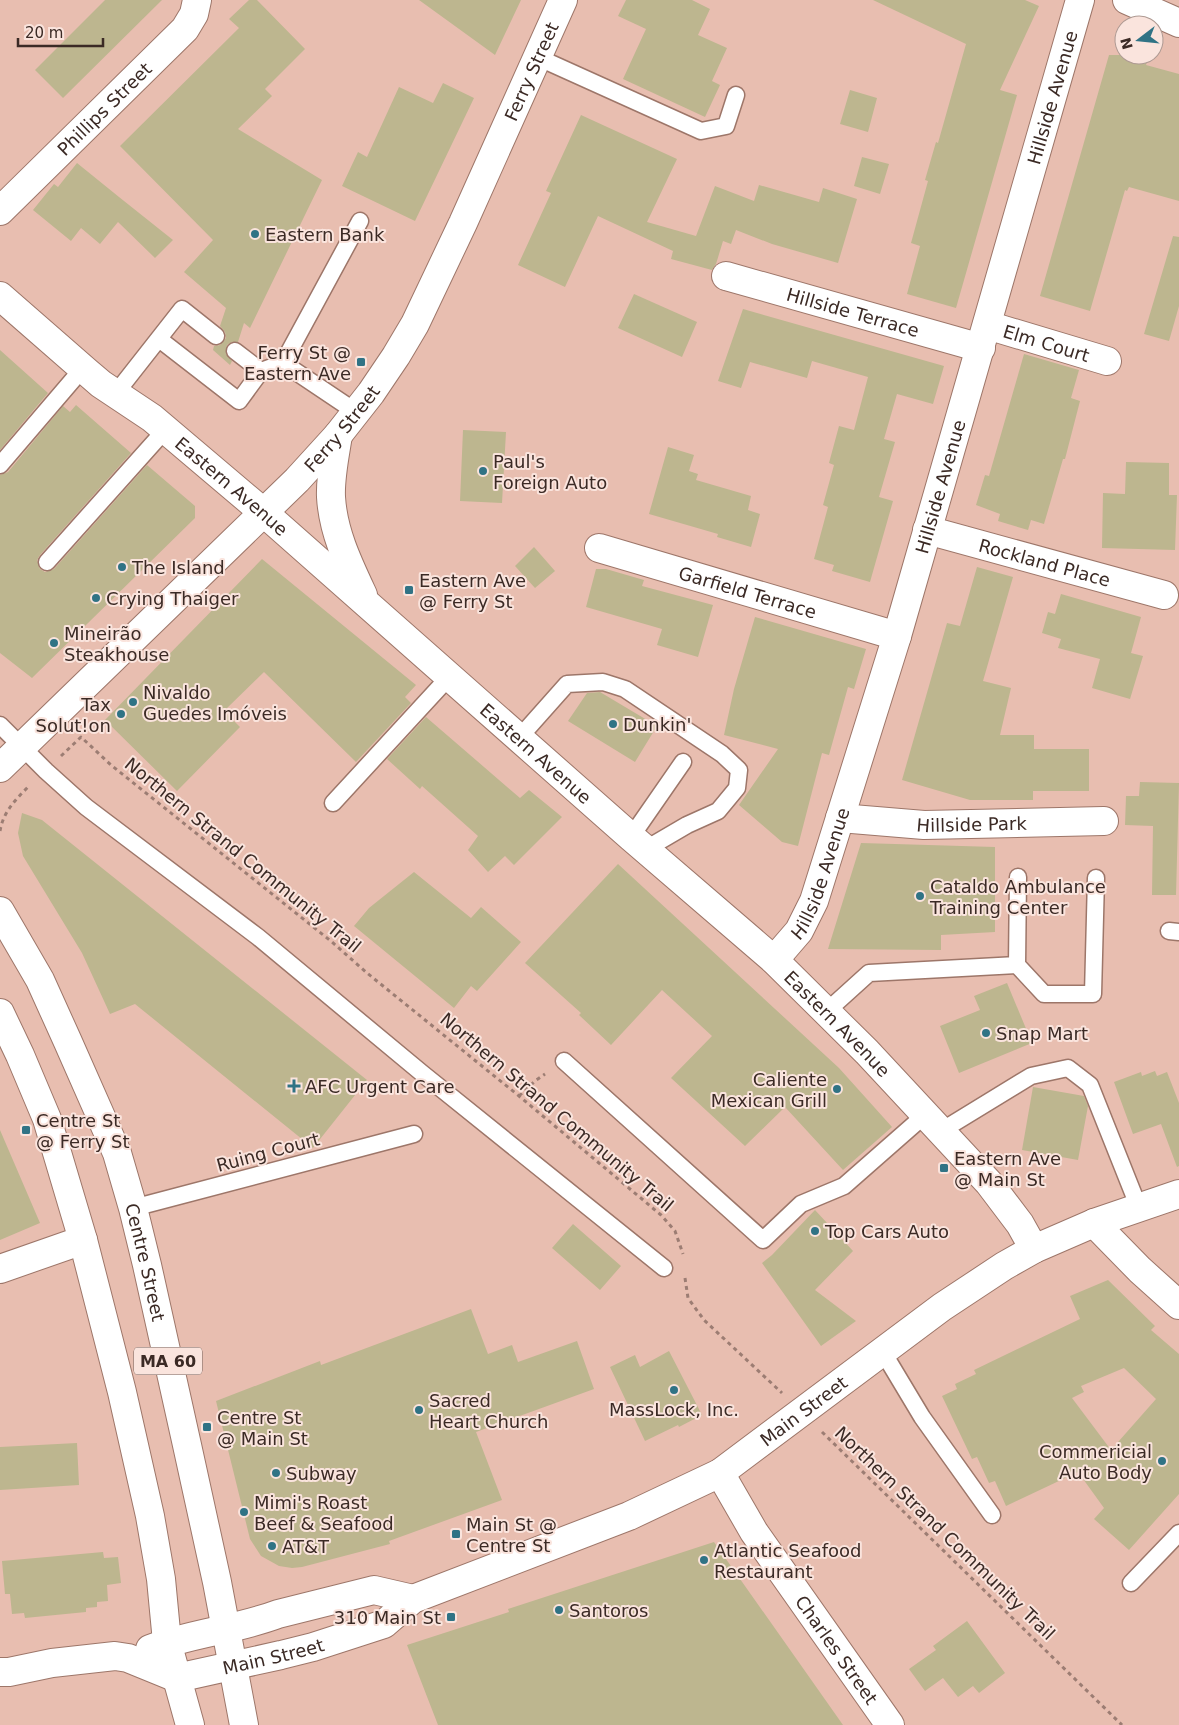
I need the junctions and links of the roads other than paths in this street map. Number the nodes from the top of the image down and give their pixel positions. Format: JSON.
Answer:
{"nodes":[{"id":1,"x":197,"y":0,"type":"edge"},
{"id":2,"x":563,"y":0,"type":"edge"},
{"id":3,"x":1080,"y":0,"type":"edge"},
{"id":4,"x":1127,"y":0,"type":"edge"},
{"id":5,"x":1179,"y":23,"type":"edge"},
{"id":6,"x":537,"y":57,"type":"junction"},
{"id":7,"x":736,"y":95,"type":"dead end"},
{"id":8,"x":0,"y":211,"type":"edge"},
{"id":9,"x":360,"y":220,"type":"dead end"},
{"id":10,"x":726,"y":276,"type":"dead end"},
{"id":11,"x":0,"y":296,"type":"edge"},
{"id":12,"x":216,"y":336,"type":"dead end"},
{"id":13,"x":984,"y":337,"type":"junction"},
{"id":14,"x":159,"y":339,"type":"junction"},
{"id":15,"x":235,"y":351,"type":"dead end"},
{"id":16,"x":1108,"y":361,"type":"dead end"},
{"id":17,"x":284,"y":363,"type":"junction"},
{"id":18,"x":83,"y":368,"type":"junction"},
{"id":19,"x":261,"y":371,"type":"junction"},
{"id":20,"x":116,"y":393,"type":"junction"},
{"id":21,"x":356,"y":412,"type":"junction"},
{"id":22,"x":166,"y":430,"type":"junction"},
{"id":23,"x":338,"y":435,"type":"junction"},
{"id":24,"x":0,"y":465,"type":"edge"},
{"id":25,"x":263,"y":512,"type":"junction"},
{"id":26,"x":927,"y":530,"type":"junction"},
{"id":27,"x":598,"y":548,"type":"dead end"},
{"id":28,"x":47,"y":562,"type":"dead end"},
{"id":29,"x":1164,"y":595,"type":"dead end"},
{"id":30,"x":368,"y":605,"type":"junction"},
{"id":31,"x":897,"y":636,"type":"junction"},
{"id":32,"x":449,"y":677,"type":"junction"},
{"id":33,"x":0,"y":725,"type":"edge"},
{"id":34,"x":519,"y":738,"type":"junction"},
{"id":35,"x":22,"y":747,"type":"junction"},
{"id":36,"x":683,"y":762,"type":"dead end"},
{"id":37,"x":0,"y":768,"type":"edge"},
{"id":38,"x":333,"y":803,"type":"dead end"},
{"id":39,"x":840,"y":818,"type":"junction"},
{"id":40,"x":1104,"y":822,"type":"dead end"},
{"id":41,"x":638,"y":843,"type":"junction"},
{"id":42,"x":1018,"y":877,"type":"dead end"},
{"id":43,"x":1096,"y":878,"type":"dead end"},
{"id":44,"x":0,"y":912,"type":"edge"},
{"id":45,"x":774,"y":960,"type":"junction"},
{"id":46,"x":1017,"y":965,"type":"junction"},
{"id":47,"x":826,"y":1011,"type":"junction"},
{"id":48,"x":0,"y":1013,"type":"edge"},
{"id":49,"x":564,"y":1061,"type":"dead end"},
{"id":50,"x":933,"y":1122,"type":"junction"},
{"id":51,"x":414,"y":1134,"type":"dead end"},
{"id":52,"x":1179,"y":1194,"type":"edge"},
{"id":53,"x":133,"y":1208,"type":"junction"},
{"id":54,"x":1139,"y":1208,"type":"junction"},
{"id":55,"x":1094,"y":1223,"type":"junction"},
{"id":56,"x":83,"y":1240,"type":"junction"},
{"id":57,"x":1034,"y":1249,"type":"junction"},
{"id":58,"x":664,"y":1268,"type":"dead end"},
{"id":59,"x":0,"y":1269,"type":"edge"},
{"id":60,"x":1179,"y":1305,"type":"edge"},
{"id":61,"x":883,"y":1352,"type":"junction"},
{"id":62,"x":720,"y":1473,"type":"junction"},
{"id":63,"x":992,"y":1515,"type":"dead end"},
{"id":64,"x":1179,"y":1533,"type":"edge"},
{"id":65,"x":1131,"y":1583,"type":"dead end"},
{"id":66,"x":413,"y":1599,"type":"junction"},
{"id":67,"x":225,"y":1628,"type":"junction"},
{"id":68,"x":167,"y":1642,"type":"junction"},
{"id":69,"x":128,"y":1658,"type":"junction"},
{"id":70,"x":232,"y":1667,"type":"junction"},
{"id":71,"x":0,"y":1672,"type":"edge"},
{"id":72,"x":177,"y":1678,"type":"junction"},
{"id":73,"x":190,"y":1725,"type":"edge"},
{"id":74,"x":244,"y":1725,"type":"edge"},
{"id":75,"x":890,"y":1725,"type":"edge"}],
"edges":[{"from":1,"to":8,"type":"main road","name":"Phillips Street"},
{"from":2,"to":6,"type":"main road","name":"Ferry Street"},
{"from":3,"to":13,"type":"main road","name":"Hillside Avenue"},
{"from":4,"to":5,"type":"main road"},
{"from":6,"to":7,"type":"lane"},
{"from":6,"to":21,"type":"main road","name":"Ferry Street"},
{"from":9,"to":17,"type":"lane"},
{"from":10,"to":13,"type":"main road","name":"Hillside Terrace"},
{"from":11,"to":18,"type":"main road","name":"Eastern Avenue"},
{"from":12,"to":14,"type":"lane"},
{"from":13,"to":16,"type":"main road","name":"Elm Court"},
{"from":13,"to":26,"type":"main road","name":"Hillside Avenue"},
{"from":14,"to":19,"type":"lane"},
{"from":14,"to":20,"type":"lane"},
{"from":15,"to":19,"type":"lane"},
{"from":17,"to":19,"type":"lane"},
{"from":17,"to":21,"type":"lane"},
{"from":18,"to":20,"type":"main road","name":"Eastern Avenue"},
{"from":18,"to":24,"type":"lane"},
{"from":20,"to":22,"type":"main road","name":"Eastern Avenue"},
{"from":21,"to":23,"type":"main road","name":"Ferry Street"},
{"from":22,"to":25,"type":"main road","name":"Eastern Avenue"},
{"from":22,"to":28,"type":"lane"},
{"from":23,"to":25,"type":"main road","name":"Ferry Street"},
{"from":23,"to":30,"type":"main road"},
{"from":25,"to":30,"type":"main road","name":"Eastern Avenue"},
{"from":25,"to":35,"type":"main road","name":"Ferry Street"},
{"from":26,"to":29,"type":"main road","name":"Rockland Place"},
{"from":26,"to":31,"type":"main road","name":"Hillside Avenue"},
{"from":27,"to":31,"type":"main road","name":"Garfield Terrace"},
{"from":30,"to":32,"type":"main road","name":"Eastern Avenue"},
{"from":31,"to":39,"type":"main road","name":"Hillside Avenue"},
{"from":32,"to":34,"type":"main road","name":"Eastern Avenue"},
{"from":32,"to":38,"type":"lane"},
{"from":33,"to":35,"type":"lane"},
{"from":34,"to":41,"type":"main road","name":"Eastern Avenue"},
{"from":34,"to":41,"type":"lane"},
{"from":35,"to":37,"type":"main road","name":"Ferry Street"},
{"from":35,"to":58,"type":"lane"},
{"from":36,"to":41,"type":"lane"},
{"from":39,"to":40,"type":"main road","name":"Hillside Park"},
{"from":39,"to":45,"type":"main road","name":"Hillside Avenue"},
{"from":41,"to":45,"type":"main road","name":"Eastern Avenue"},
{"from":42,"to":46,"type":"lane"},
{"from":43,"to":46,"type":"lane"},
{"from":44,"to":53,"type":"main road","name":"Centre Street","number":"MA 60"},
{"from":45,"to":47,"type":"main road","name":"Eastern Avenue"},
{"from":46,"to":47,"type":"lane"},
{"from":47,"to":50,"type":"main road","name":"Eastern Avenue"},
{"from":48,"to":56,"type":"main road","number":"MA 60"},
{"from":49,"to":50,"type":"lane"},
{"from":50,"to":54,"type":"lane"},
{"from":50,"to":57,"type":"main road","name":"Eastern Avenue"},
{"from":51,"to":53,"type":"lane","name":"Ruing Court"},
{"from":52,"to":54,"type":"main road","name":"Main Street"},
{"from":53,"to":67,"type":"main road","name":"Centre Street","number":"MA 60"},
{"from":54,"to":55,"type":"main road","name":"Main Street"},
{"from":55,"to":57,"type":"main road","name":"Main Street"},
{"from":55,"to":60,"type":"main road"},
{"from":56,"to":59,"type":"main road"},
{"from":56,"to":68,"type":"main road","number":"MA 60"},
{"from":57,"to":61,"type":"main road","name":"Main Street"},
{"from":61,"to":62,"type":"main road","name":"Main Street"},
{"from":61,"to":63,"type":"lane"},
{"from":62,"to":66,"type":"main road","name":"Main Street"},
{"from":62,"to":75,"type":"main road","name":"Charles Street"},
{"from":64,"to":65,"type":"lane"},
{"from":66,"to":67,"type":"main road","name":"Main Street"},
{"from":66,"to":70,"type":"main road","name":"Main Street"},
{"from":67,"to":68,"type":"main road","name":"Main Street"},
{"from":67,"to":70,"type":"main road","name":"Centre Street","number":"MA 60"},
{"from":68,"to":69,"type":"main road","name":"Main Street"},
{"from":68,"to":72,"type":"main road","number":"MA 60"},
{"from":69,"to":71,"type":"main road","name":"Main Street"},
{"from":69,"to":72,"type":"main road","name":"Main Street"},
{"from":70,"to":72,"type":"main road","name":"Main Street"},
{"from":70,"to":74,"type":"main road","name":"Centre Street","number":"MA 60"},
{"from":72,"to":73,"type":"main road","number":"MA 60"}]}
